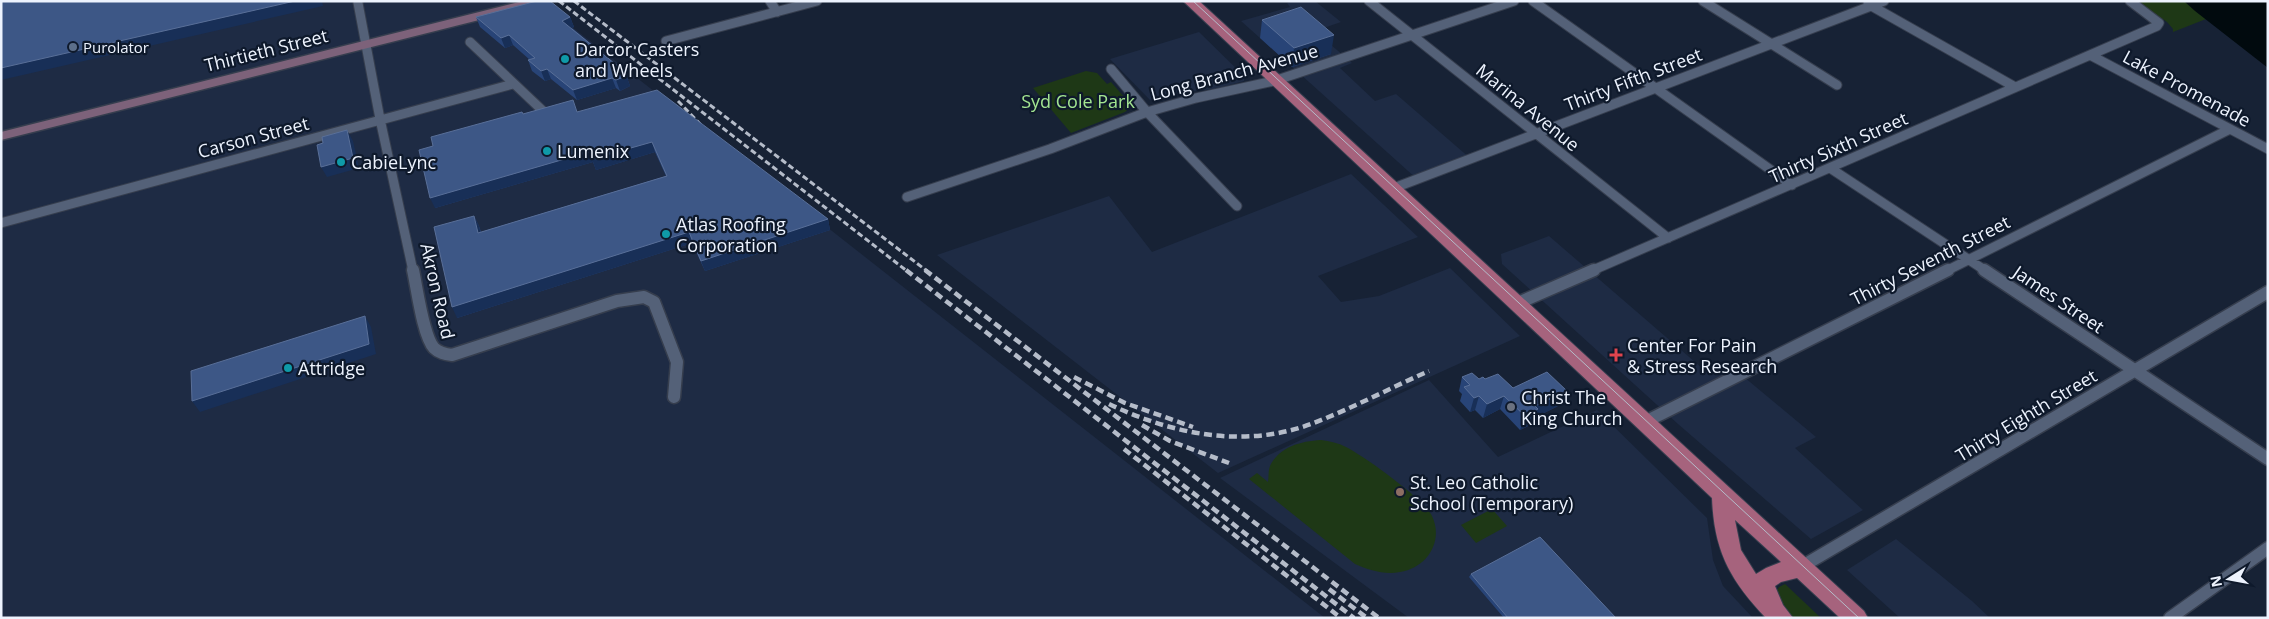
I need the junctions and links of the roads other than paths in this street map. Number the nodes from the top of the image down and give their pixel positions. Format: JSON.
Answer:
{"nodes":[{"id":1,"x":540,"y":1,"type":"edge"},
{"id":2,"x":770,"y":1,"type":"edge"},
{"id":3,"x":817,"y":1,"type":"edge"},
{"id":4,"x":1190,"y":1,"type":"edge"},
{"id":5,"x":1369,"y":1,"type":"edge"},
{"id":6,"x":1514,"y":1,"type":"edge"},
{"id":7,"x":1533,"y":1,"type":"edge"},
{"id":8,"x":1703,"y":1,"type":"edge"},
{"id":9,"x":1884,"y":1,"type":"edge"},
{"id":10,"x":2130,"y":1,"type":"edge"},
{"id":11,"x":358,"y":3,"type":"dead end"},
{"id":12,"x":1867,"y":4,"type":"edge"},
{"id":13,"x":777,"y":12,"type":"junction"},
{"id":14,"x":1412,"y":35,"type":"junction"},
{"id":15,"x":666,"y":41,"type":"dead end"},
{"id":16,"x":470,"y":42,"type":"dead end"},
{"id":17,"x":366,"y":44,"type":"junction"},
{"id":18,"x":1771,"y":45,"type":"junction"},
{"id":19,"x":2090,"y":55,"type":"junction"},
{"id":20,"x":1111,"y":69,"type":"dead end"},
{"id":21,"x":1276,"y":80,"type":"junction"},
{"id":22,"x":514,"y":84,"type":"junction"},
{"id":23,"x":1837,"y":86,"type":"dead end"},
{"id":24,"x":2015,"y":87,"type":"junction"},
{"id":25,"x":1656,"y":88,"type":"junction"},
{"id":26,"x":543,"y":111,"type":"edge"},
{"id":27,"x":1147,"y":112,"type":"junction"},
{"id":28,"x":380,"y":119,"type":"junction"},
{"id":29,"x":2230,"y":130,"type":"junction"},
{"id":30,"x":1535,"y":134,"type":"junction"},
{"id":31,"x":1,"y":136,"type":"edge"},
{"id":32,"x":2268,"y":150,"type":"edge"},
{"id":33,"x":1830,"y":168,"type":"junction"},
{"id":34,"x":1792,"y":185,"type":"junction"},
{"id":35,"x":1394,"y":188,"type":"junction"},
{"id":36,"x":907,"y":197,"type":"dead end"},
{"id":37,"x":1237,"y":206,"type":"dead end"},
{"id":38,"x":1,"y":222,"type":"edge"},
{"id":39,"x":1668,"y":238,"type":"junction"},
{"id":40,"x":1968,"y":260,"type":"junction"},
{"id":41,"x":2268,"y":292,"type":"edge"},
{"id":42,"x":1512,"y":298,"type":"junction"},
{"id":43,"x":2135,"y":371,"type":"junction"},
{"id":44,"x":674,"y":398,"type":"dead end"},
{"id":45,"x":1645,"y":422,"type":"junction"},
{"id":46,"x":2268,"y":459,"type":"edge"},
{"id":47,"x":1723,"y":494,"type":"junction"},
{"id":48,"x":1775,"y":543,"type":"junction"},
{"id":49,"x":2268,"y":548,"type":"edge"},
{"id":50,"x":1801,"y":567,"type":"junction"},
{"id":51,"x":1782,"y":618,"type":"edge"},
{"id":52,"x":1856,"y":618,"type":"edge"},
{"id":53,"x":2170,"y":618,"type":"edge"}],
"edges":[{"from":1,"to":17,"type":"street","name":"Thirtieth Street"},
{"from":2,"to":13,"type":"street"},
{"from":3,"to":13,"type":"street"},
{"from":4,"to":21,"type":"main road"},
{"from":5,"to":14,"type":"street","name":"Marina Avenue"},
{"from":6,"to":14,"type":"street","name":"Long Branch Avenue"},
{"from":7,"to":25,"type":"street"},
{"from":8,"to":18,"type":"street"},
{"from":9,"to":12,"type":"street","name":"Thirty Fifth Street"},
{"from":10,"to":19,"type":"street","name":"Thirty Sixth Street"},
{"from":11,"to":17,"type":"street","name":"Akron Road"},
{"from":12,"to":18,"type":"street","name":"Thirty Fifth Street"},
{"from":12,"to":24,"type":"street"},
{"from":13,"to":15,"type":"street"},
{"from":14,"to":21,"type":"street","name":"Long Branch Avenue"},
{"from":14,"to":30,"type":"street","name":"Marina Avenue"},
{"from":16,"to":22,"type":"street"},
{"from":17,"to":28,"type":"street","name":"Akron Road"},
{"from":17,"to":31,"type":"street","name":"Thirtieth Street"},
{"from":18,"to":23,"type":"street"},
{"from":18,"to":25,"type":"street","name":"Thirty Fifth Street"},
{"from":19,"to":24,"type":"street","name":"Thirty Sixth Street"},
{"from":19,"to":29,"type":"street","name":"Lake Promenade"},
{"from":20,"to":27,"type":"street"},
{"from":21,"to":27,"type":"street","name":"Long Branch Avenue"},
{"from":21,"to":35,"type":"main road"},
{"from":22,"to":26,"type":"street"},
{"from":22,"to":28,"type":"street","name":"Carson Street"},
{"from":24,"to":33,"type":"street","name":"Thirty Sixth Street"},
{"from":25,"to":30,"type":"street","name":"Thirty Fifth Street"},
{"from":25,"to":34,"type":"street"},
{"from":27,"to":36,"type":"street","name":"Long Branch Avenue"},
{"from":27,"to":37,"type":"street"},
{"from":28,"to":38,"type":"street","name":"Carson Street"},
{"from":28,"to":44,"type":"street","name":"Akron Road"},
{"from":29,"to":32,"type":"street","name":"Lake Promenade"},
{"from":29,"to":40,"type":"street","name":"Thirty Seventh Street"},
{"from":30,"to":35,"type":"street","name":"Thirty Fifth Street"},
{"from":30,"to":39,"type":"street","name":"Marina Avenue"},
{"from":33,"to":34,"type":"street","name":"Thirty Sixth Street"},
{"from":33,"to":40,"type":"street","name":"James Street"},
{"from":34,"to":39,"type":"street","name":"Thirty Sixth Street"},
{"from":35,"to":42,"type":"main road"},
{"from":39,"to":42,"type":"street","name":"Thirty Sixth Street"},
{"from":40,"to":43,"type":"street","name":"James Street"},
{"from":40,"to":45,"type":"street","name":"Thirty Seventh Street"},
{"from":41,"to":43,"type":"street","name":"Thirty Eighth Street"},
{"from":42,"to":45,"type":"main road"},
{"from":43,"to":46,"type":"street","name":"James Street"},
{"from":43,"to":50,"type":"street","name":"Thirty Eighth Street"},
{"from":45,"to":47,"type":"main road"},
{"from":45,"to":48,"type":"main road"},
{"from":47,"to":48,"type":"main road"},
{"from":47,"to":51,"type":"main road"},
{"from":48,"to":50,"type":"main road"},
{"from":49,"to":53,"type":"street"},
{"from":50,"to":51,"type":"main road"},
{"from":50,"to":52,"type":"main road"}]}
